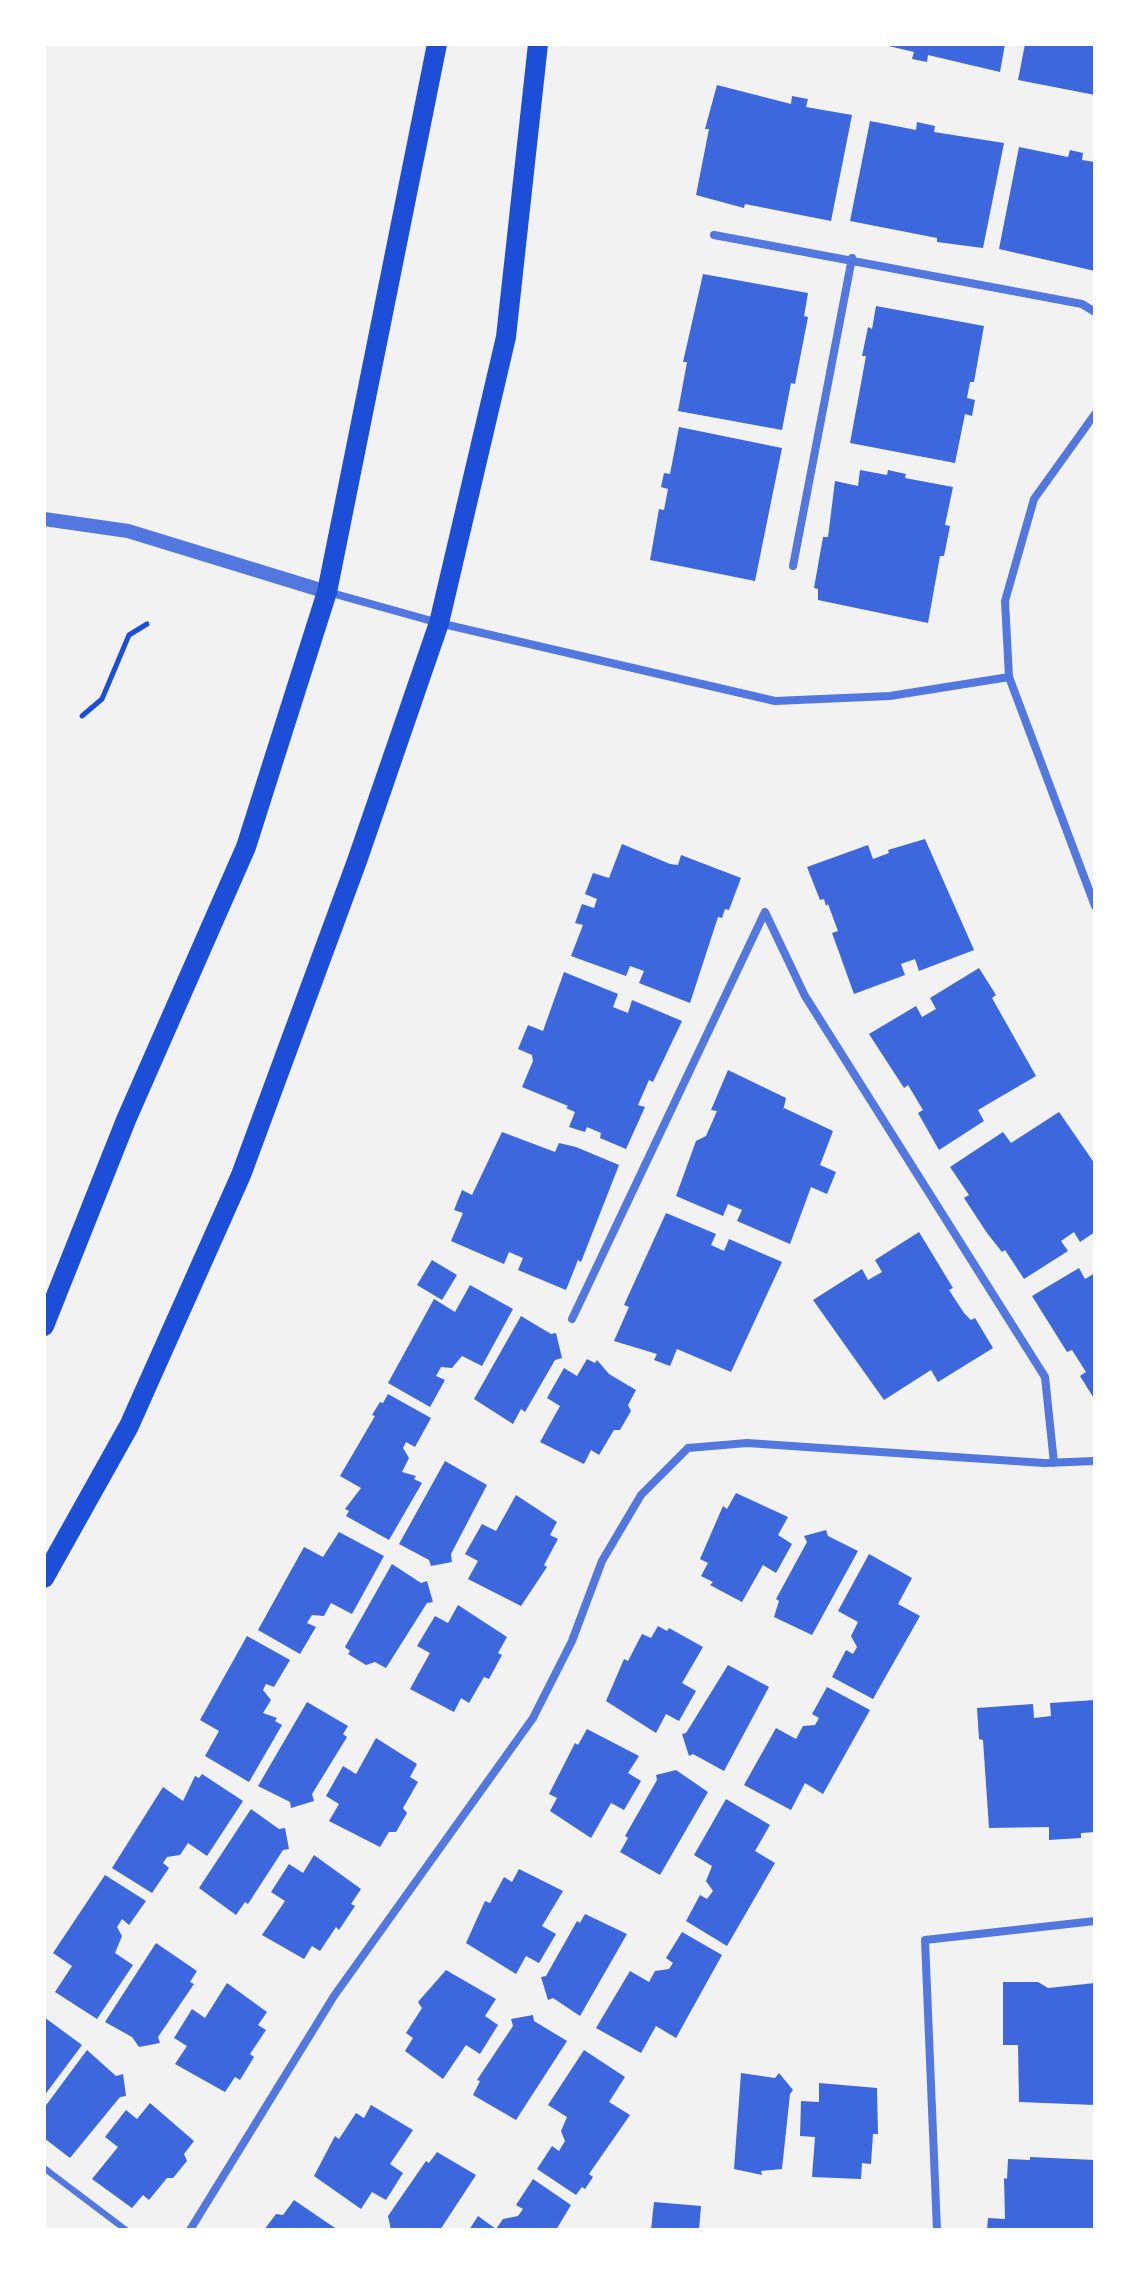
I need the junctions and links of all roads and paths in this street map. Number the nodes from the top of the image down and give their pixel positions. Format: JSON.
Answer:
{"nodes":[{"id":1,"x":437,"y":44,"type":"edge"},
{"id":2,"x":538,"y":44,"type":"edge"},
{"id":3,"x":714,"y":235,"type":"dead end"},
{"id":4,"x":852,"y":258,"type":"junction"},
{"id":5,"x":1095,"y":312,"type":"edge"},
{"id":6,"x":1095,"y":414,"type":"edge"},
{"id":7,"x":44,"y":519,"type":"edge"},
{"id":8,"x":793,"y":566,"type":"dead end"},
{"id":9,"x":327,"y":592,"type":"junction"},
{"id":10,"x":439,"y":623,"type":"junction"},
{"id":11,"x":147,"y":624,"type":"dead end"},
{"id":12,"x":1009,"y":677,"type":"junction"},
{"id":13,"x":82,"y":716,"type":"dead end"},
{"id":14,"x":1095,"y":906,"type":"edge"},
{"id":15,"x":572,"y":1319,"type":"dead end"},
{"id":16,"x":44,"y":1326,"type":"edge"},
{"id":17,"x":1095,"y":1461,"type":"edge"},
{"id":18,"x":1054,"y":1463,"type":"junction"},
{"id":19,"x":44,"y":1578,"type":"edge"},
{"id":20,"x":1095,"y":1921,"type":"edge"},
{"id":21,"x":44,"y":2168,"type":"edge"},
{"id":22,"x":126,"y":2230,"type":"edge"},
{"id":23,"x":190,"y":2230,"type":"edge"},
{"id":24,"x":937,"y":2230,"type":"edge"}],
"edges":[{"from":1,"to":9,"type":"main road"},
{"from":2,"to":10,"type":"main road"},
{"from":3,"to":4,"type":"street"},
{"from":4,"to":5,"type":"street"},
{"from":4,"to":8,"type":"street"},
{"from":6,"to":12,"type":"street"},
{"from":7,"to":9,"type":"street"},
{"from":9,"to":10,"type":"street"},
{"from":9,"to":16,"type":"main road"},
{"from":10,"to":12,"type":"street"},
{"from":10,"to":19,"type":"main road"},
{"from":11,"to":13,"type":"path"},
{"from":12,"to":14,"type":"street"},
{"from":15,"to":18,"type":"street"},
{"from":17,"to":18,"type":"street"},
{"from":18,"to":23,"type":"street"},
{"from":20,"to":24,"type":"street"},
{"from":21,"to":22,"type":"lane"}]}
